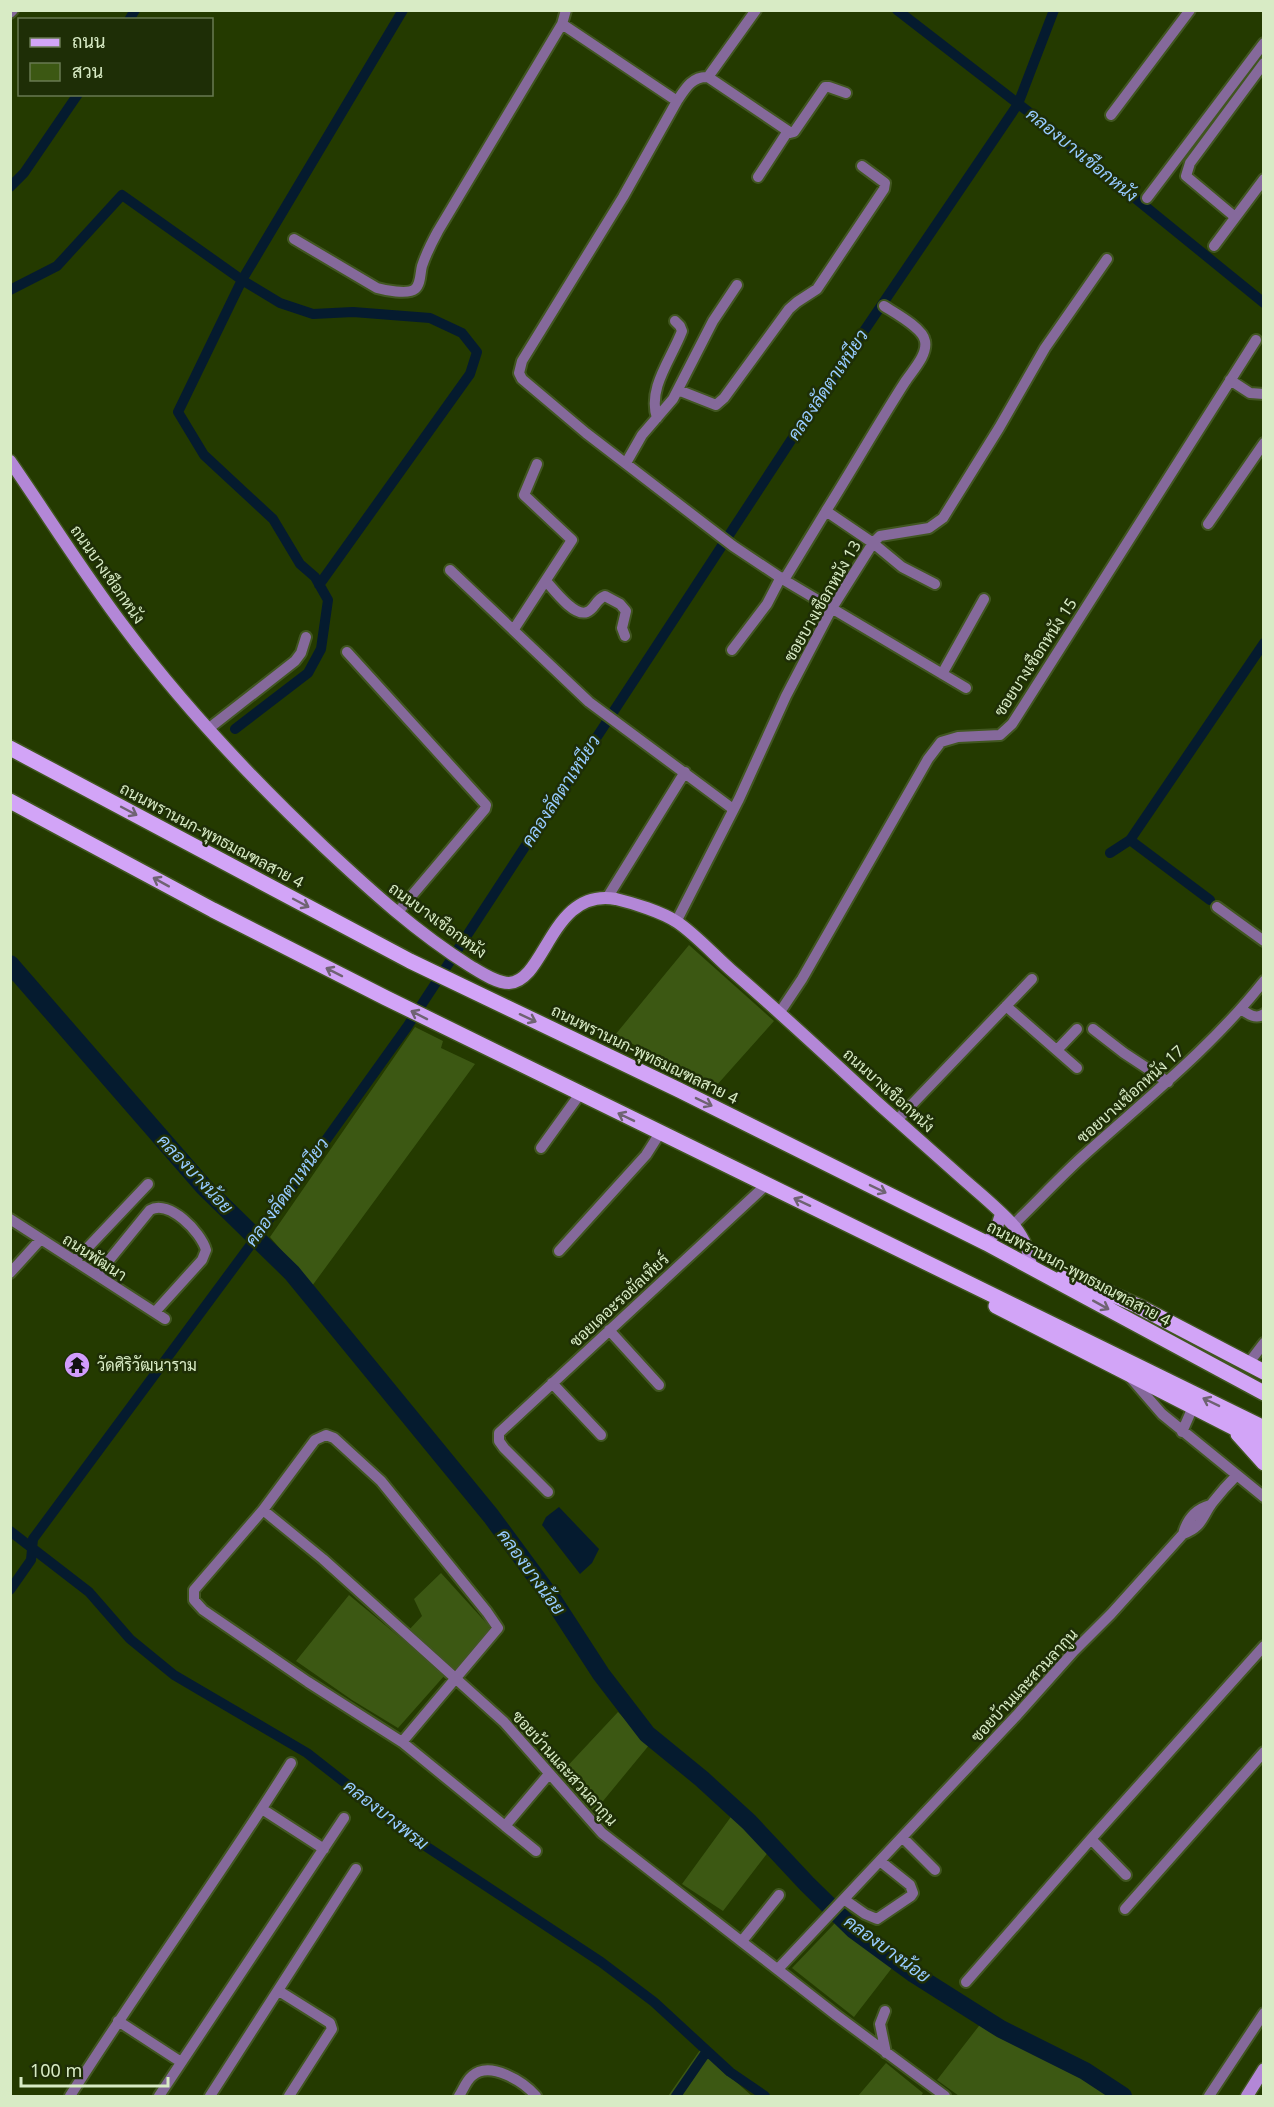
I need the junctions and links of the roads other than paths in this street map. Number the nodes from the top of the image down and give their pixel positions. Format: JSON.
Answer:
{"nodes":[{"id":1,"x":566,"y":10,"type":"edge"},
{"id":2,"x":756,"y":10,"type":"edge"},
{"id":3,"x":1190,"y":10,"type":"edge"},
{"id":4,"x":562,"y":24,"type":"junction"},
{"id":5,"x":1263,"y":43,"type":"edge"},
{"id":6,"x":1263,"y":63,"type":"edge"},
{"id":7,"x":708,"y":77,"type":"junction"},
{"id":8,"x":846,"y":93,"type":"dead end"},
{"id":9,"x":677,"y":101,"type":"junction"},
{"id":10,"x":1111,"y":115,"type":"dead end"},
{"id":11,"x":788,"y":131,"type":"junction"},
{"id":12,"x":861,"y":166,"type":"dead end"},
{"id":13,"x":758,"y":177,"type":"dead end"},
{"id":14,"x":1263,"y":179,"type":"edge"},
{"id":15,"x":1147,"y":198,"type":"dead end"},
{"id":16,"x":1235,"y":217,"type":"junction"},
{"id":17,"x":294,"y":239,"type":"dead end"},
{"id":18,"x":1214,"y":246,"type":"dead end"},
{"id":19,"x":1107,"y":259,"type":"dead end"},
{"id":20,"x":737,"y":285,"type":"dead end"},
{"id":21,"x":884,"y":306,"type":"dead end"},
{"id":22,"x":675,"y":321,"type":"dead end"},
{"id":23,"x":1256,"y":340,"type":"dead end"},
{"id":24,"x":1230,"y":380,"type":"junction"},
{"id":25,"x":678,"y":390,"type":"junction"},
{"id":26,"x":1263,"y":393,"type":"edge"},
{"id":27,"x":657,"y":418,"type":"junction"},
{"id":28,"x":1263,"y":443,"type":"edge"},
{"id":29,"x":10,"y":461,"type":"edge"},
{"id":30,"x":626,"y":463,"type":"junction"},
{"id":31,"x":537,"y":464,"type":"dead end"},
{"id":32,"x":826,"y":511,"type":"junction"},
{"id":33,"x":1208,"y":524,"type":"dead end"},
{"id":34,"x":873,"y":543,"type":"junction"},
{"id":35,"x":450,"y":570,"type":"dead end"},
{"id":36,"x":783,"y":579,"type":"junction"},
{"id":37,"x":546,"y":581,"type":"junction"},
{"id":38,"x":935,"y":584,"type":"dead end"},
{"id":39,"x":984,"y":599,"type":"dead end"},
{"id":40,"x":832,"y":608,"type":"junction"},
{"id":41,"x":514,"y":629,"type":"junction"},
{"id":42,"x":625,"y":636,"type":"dead end"},
{"id":43,"x":306,"y":637,"type":"dead end"},
{"id":44,"x":732,"y":650,"type":"dead end"},
{"id":45,"x":347,"y":652,"type":"dead end"},
{"id":46,"x":942,"y":674,"type":"junction"},
{"id":47,"x":966,"y":688,"type":"dead end"},
{"id":48,"x":208,"y":729,"type":"junction"},
{"id":49,"x":10,"y":737,"type":"edge"},
{"id":50,"x":10,"y":747,"type":"edge"},
{"id":51,"x":685,"y":772,"type":"junction"},
{"id":52,"x":78,"y":784,"type":"junction"},
{"id":53,"x":10,"y":801,"type":"edge"},
{"id":54,"x":734,"y":809,"type":"junction"},
{"id":55,"x":607,"y":898,"type":"junction"},
{"id":56,"x":1217,"y":907,"type":"dead end"},
{"id":57,"x":397,"y":913,"type":"junction"},
{"id":58,"x":676,"y":922,"type":"junction"},
{"id":59,"x":1263,"y":941,"type":"edge"},
{"id":60,"x":1032,"y":979,"type":"dead end"},
{"id":61,"x":1263,"y":981,"type":"edge"},
{"id":62,"x":1006,"y":1006,"type":"junction"},
{"id":63,"x":1241,"y":1010,"type":"junction"},
{"id":64,"x":780,"y":1012,"type":"junction"},
{"id":65,"x":1263,"y":1014,"type":"edge"},
{"id":66,"x":1077,"y":1029,"type":"dead end"},
{"id":67,"x":1093,"y":1029,"type":"dead end"},
{"id":68,"x":1057,"y":1050,"type":"junction"},
{"id":69,"x":1077,"y":1068,"type":"dead end"},
{"id":70,"x":1168,"y":1082,"type":"junction"},
{"id":71,"x":580,"y":1094,"type":"junction"},
{"id":72,"x":897,"y":1120,"type":"junction"},
{"id":73,"x":660,"y":1134,"type":"junction"},
{"id":74,"x":541,"y":1148,"type":"dead end"},
{"id":75,"x":148,"y":1184,"type":"dead end"},
{"id":76,"x":766,"y":1185,"type":"junction"},
{"id":77,"x":1001,"y":1214,"type":"junction"},
{"id":78,"x":10,"y":1220,"type":"edge"},
{"id":79,"x":1013,"y":1225,"type":"junction"},
{"id":80,"x":40,"y":1239,"type":"junction"},
{"id":81,"x":986,"y":1243,"type":"junction"},
{"id":82,"x":559,"y":1251,"type":"dead end"},
{"id":83,"x":912,"y":1254,"type":"junction"},
{"id":84,"x":75,"y":1261,"type":"junction"},
{"id":85,"x":1031,"y":1267,"type":"junction"},
{"id":86,"x":10,"y":1273,"type":"edge"},
{"id":87,"x":97,"y":1275,"type":"junction"},
{"id":88,"x":1050,"y":1277,"type":"junction"},
{"id":89,"x":155,"y":1312,"type":"junction"},
{"id":90,"x":165,"y":1319,"type":"dead end"},
{"id":91,"x":609,"y":1330,"type":"junction"},
{"id":92,"x":1263,"y":1343,"type":"edge"},
{"id":93,"x":1248,"y":1364,"type":"junction"},
{"id":94,"x":1263,"y":1372,"type":"edge"},
{"id":95,"x":1128,"y":1375,"type":"junction"},
{"id":96,"x":552,"y":1383,"type":"junction"},
{"id":97,"x":659,"y":1385,"type":"dead end"},
{"id":98,"x":1263,"y":1393,"type":"edge"},
{"id":99,"x":1193,"y":1407,"type":"junction"},
{"id":100,"x":1218,"y":1420,"type":"junction"},
{"id":101,"x":1263,"y":1428,"type":"edge"},
{"id":102,"x":1182,"y":1432,"type":"junction"},
{"id":103,"x":601,"y":1435,"type":"dead end"},
{"id":104,"x":1263,"y":1443,"type":"edge"},
{"id":105,"x":1263,"y":1463,"type":"edge"},
{"id":106,"x":1236,"y":1476,"type":"junction"},
{"id":107,"x":548,"y":1492,"type":"dead end"},
{"id":108,"x":1263,"y":1497,"type":"edge"},
{"id":109,"x":263,"y":1510,"type":"junction"},
{"id":110,"x":1263,"y":1646,"type":"edge"},
{"id":111,"x":456,"y":1678,"type":"junction"},
{"id":112,"x":402,"y":1742,"type":"junction"},
{"id":113,"x":1263,"y":1752,"type":"edge"},
{"id":114,"x":291,"y":1763,"type":"dead end"},
{"id":115,"x":549,"y":1774,"type":"junction"},
{"id":116,"x":262,"y":1809,"type":"junction"},
{"id":117,"x":344,"y":1818,"type":"dead end"},
{"id":118,"x":505,"y":1826,"type":"junction"},
{"id":119,"x":903,"y":1838,"type":"junction"},
{"id":120,"x":1090,"y":1839,"type":"junction"},
{"id":121,"x":324,"y":1849,"type":"junction"},
{"id":122,"x":536,"y":1851,"type":"dead end"},
{"id":123,"x":880,"y":1861,"type":"junction"},
{"id":124,"x":356,"y":1869,"type":"dead end"},
{"id":125,"x":935,"y":1870,"type":"dead end"},
{"id":126,"x":1126,"y":1875,"type":"dead end"},
{"id":127,"x":779,"y":1895,"type":"dead end"},
{"id":128,"x":841,"y":1904,"type":"junction"},
{"id":129,"x":1125,"y":1909,"type":"dead end"},
{"id":130,"x":742,"y":1941,"type":"junction"},
{"id":131,"x":778,"y":1970,"type":"junction"},
{"id":132,"x":966,"y":1982,"type":"dead end"},
{"id":133,"x":279,"y":1991,"type":"junction"},
{"id":134,"x":885,"y":2011,"type":"dead end"},
{"id":135,"x":1263,"y":2013,"type":"edge"},
{"id":136,"x":118,"y":2021,"type":"junction"},
{"id":137,"x":886,"y":2053,"type":"junction"},
{"id":138,"x":181,"y":2062,"type":"junction"},
{"id":139,"x":1263,"y":2069,"type":"edge"},
{"id":140,"x":1248,"y":2095,"type":"edge"},
{"id":141,"x":70,"y":2097,"type":"edge"},
{"id":142,"x":159,"y":2097,"type":"edge"},
{"id":143,"x":210,"y":2097,"type":"edge"},
{"id":144,"x":289,"y":2097,"type":"edge"},
{"id":145,"x":459,"y":2097,"type":"edge"},
{"id":146,"x":536,"y":2097,"type":"edge"},
{"id":147,"x":945,"y":2097,"type":"edge"},
{"id":148,"x":1209,"y":2097,"type":"edge"}],
"edges":[{"from":1,"to":4,"type":"street"},
{"from":2,"to":7,"type":"street"},
{"from":3,"to":10,"type":"street"},
{"from":4,"to":9,"type":"street"},
{"from":4,"to":17,"type":"street"},
{"from":5,"to":15,"type":"street"},
{"from":6,"to":16,"type":"street"},
{"from":7,"to":9,"type":"street"},
{"from":7,"to":11,"type":"street"},
{"from":8,"to":11,"type":"street"},
{"from":9,"to":30,"type":"street"},
{"from":11,"to":13,"type":"street"},
{"from":12,"to":25,"type":"street"},
{"from":14,"to":16,"type":"street"},
{"from":16,"to":18,"type":"street"},
{"from":19,"to":34,"type":"street","name":"ซอยบางเชือกหนัง 13"},
{"from":20,"to":25,"type":"street"},
{"from":21,"to":32,"type":"street"},
{"from":22,"to":27,"type":"street"},
{"from":23,"to":24,"type":"street","name":"ซอยบางเชือกหนัง 15"},
{"from":24,"to":26,"type":"street"},
{"from":24,"to":64,"type":"street","name":"ซอยบางเชือกหนัง 15"},
{"from":25,"to":27,"type":"street"},
{"from":27,"to":30,"type":"street"},
{"from":28,"to":33,"type":"street"},
{"from":29,"to":48,"type":"street","name":"ถนนบางเชือกหนัง"},
{"from":30,"to":36,"type":"street"},
{"from":31,"to":37,"type":"street"},
{"from":32,"to":34,"type":"street"},
{"from":32,"to":36,"type":"street"},
{"from":34,"to":38,"type":"street"},
{"from":34,"to":40,"type":"street","name":"ซอยบางเชือกหนัง 13"},
{"from":35,"to":41,"type":"street"},
{"from":36,"to":40,"type":"street"},
{"from":36,"to":44,"type":"street"},
{"from":37,"to":41,"type":"street"},
{"from":37,"to":42,"type":"street"},
{"from":39,"to":46,"type":"street"},
{"from":40,"to":46,"type":"street"},
{"from":40,"to":54,"type":"street","name":"ซอยบางเชือกหนัง 13"},
{"from":41,"to":51,"type":"street"},
{"from":43,"to":48,"type":"street"},
{"from":45,"to":57,"type":"street"},
{"from":46,"to":47,"type":"street"},
{"from":48,"to":57,"type":"street","name":"ถนนบางเชือกหนัง"},
{"from":49,"to":52,"type":"main road"},
{"from":50,"to":52,"type":"main road","name":"ถนนพรานนก-พุทธมณฑลสาย 4"},
{"from":51,"to":54,"type":"street"},
{"from":51,"to":55,"type":"street"},
{"from":52,"to":81,"type":"main road","name":"ถนนพรานนก-พุทธมณฑลสาย 4","one_way":true},
{"from":71,"to":53,"type":"main road","one_way":true},
{"from":54,"to":58,"type":"street","name":"ซอยบางเชือกหนัง 13"},
{"from":55,"to":57,"type":"street","name":"ถนนบางเชือกหนัง"},
{"from":55,"to":58,"type":"street","name":"ถนนบางเชือกหนัง"},
{"from":56,"to":59,"type":"street"},
{"from":58,"to":64,"type":"street","name":"ถนนบางเชือกหนัง"},
{"from":60,"to":62,"type":"street"},
{"from":61,"to":63,"type":"street","name":"ซอยบางเชือกหนัง 17"},
{"from":62,"to":68,"type":"street"},
{"from":62,"to":72,"type":"street"},
{"from":63,"to":65,"type":"street"},
{"from":63,"to":70,"type":"street","name":"ซอยบางเชือกหนัง 17"},
{"from":64,"to":72,"type":"street","name":"ถนนบางเชือกหนัง"},
{"from":66,"to":68,"type":"street"},
{"from":67,"to":70,"type":"street"},
{"from":68,"to":69,"type":"street"},
{"from":70,"to":79,"type":"street","name":"ซอยบางเชือกหนัง 17"},
{"from":73,"to":71,"type":"main road","one_way":true},
{"from":71,"to":74,"type":"street"},
{"from":72,"to":77,"type":"street","name":"ถนนบางเชือกหนัง"},
{"from":73,"to":76,"type":"main road"},
{"from":73,"to":82,"type":"street"},
{"from":75,"to":84,"type":"street"},
{"from":83,"to":76,"type":"main road","one_way":true},
{"from":76,"to":91,"type":"street","name":"ซอยเดอะรอยัลเทียร์"},
{"from":77,"to":79,"type":"street","name":"ถนนบางเชือกหนัง"},
{"from":77,"to":81,"type":"street"},
{"from":78,"to":80,"type":"street","name":"ถนนพัฒนา"},
{"from":79,"to":85,"type":"street","name":"ถนนบางเชือกหนัง"},
{"from":80,"to":84,"type":"street","name":"ถนนพัฒนา"},
{"from":80,"to":86,"type":"street"},
{"from":81,"to":85,"type":"main road","name":"ถนนพรานนก-พุทธมณฑลสาย 4"},
{"from":83,"to":95,"type":"main road"},
{"from":101,"to":83,"type":"main road","one_way":true},
{"from":84,"to":87,"type":"street","name":"ถนนพัฒนา"},
{"from":85,"to":88,"type":"main road","name":"ถนนพรานนก-พุทธมณฑลสาย 4"},
{"from":87,"to":89,"type":"street","name":"ถนนพัฒนา"},
{"from":87,"to":89,"type":"street"},
{"from":88,"to":93,"type":"main road"},
{"from":88,"to":98,"type":"main road","name":"ถนนพรานนก-พุทธมณฑลสาย 4","one_way":true},
{"from":89,"to":90,"type":"street","name":"ถนนพัฒนา"},
{"from":91,"to":96,"type":"street","name":"ซอยเดอะรอยัลเทียร์"},
{"from":91,"to":97,"type":"street"},
{"from":92,"to":93,"type":"street"},
{"from":93,"to":94,"type":"main road"},
{"from":95,"to":99,"type":"main road"},
{"from":95,"to":102,"type":"street"},
{"from":96,"to":103,"type":"street"},
{"from":96,"to":107,"type":"street","name":"ซอยเดอะรอยัลเทียร์"},
{"from":99,"to":100,"type":"main road"},
{"from":99,"to":102,"type":"street"},
{"from":100,"to":104,"type":"main road"},
{"from":100,"to":105,"type":"main road"},
{"from":102,"to":106,"type":"street"},
{"from":106,"to":108,"type":"street"},
{"from":106,"to":119,"type":"street","name":"ซอยบ้านและสวนลากูน"},
{"from":109,"to":111,"type":"street","name":"ซอยบ้านและสวนลากูน"},
{"from":109,"to":111,"type":"street"},
{"from":109,"to":112,"type":"street"},
{"from":110,"to":120,"type":"street"},
{"from":111,"to":112,"type":"street"},
{"from":111,"to":115,"type":"street","name":"ซอยบ้านและสวนลากูน"},
{"from":112,"to":118,"type":"street"},
{"from":113,"to":129,"type":"street"},
{"from":114,"to":116,"type":"street"},
{"from":115,"to":118,"type":"street"},
{"from":115,"to":130,"type":"street","name":"ซอยบ้านและสวนลากูน"},
{"from":116,"to":121,"type":"street"},
{"from":116,"to":136,"type":"street"},
{"from":117,"to":121,"type":"street"},
{"from":118,"to":122,"type":"street"},
{"from":119,"to":123,"type":"street","name":"ซอยบ้านและสวนลากูน"},
{"from":119,"to":125,"type":"street"},
{"from":120,"to":126,"type":"street"},
{"from":120,"to":132,"type":"street"},
{"from":121,"to":138,"type":"street"},
{"from":123,"to":128,"type":"street","name":"ซอยบ้านและสวนลากูน"},
{"from":123,"to":128,"type":"street"},
{"from":124,"to":133,"type":"street"},
{"from":127,"to":130,"type":"street"},
{"from":128,"to":131,"type":"street","name":"ซอยบ้านและสวนลากูน"},
{"from":130,"to":131,"type":"street","name":"ซอยบ้านและสวนลากูน"},
{"from":131,"to":137,"type":"street","name":"ซอยบ้านและสวนลากูน"},
{"from":133,"to":143,"type":"street"},
{"from":133,"to":144,"type":"street"},
{"from":134,"to":137,"type":"street"},
{"from":135,"to":148,"type":"street"},
{"from":136,"to":138,"type":"street"},
{"from":136,"to":141,"type":"street"},
{"from":137,"to":147,"type":"street","name":"ซอยบ้านและสวนลากูน"},
{"from":138,"to":142,"type":"street"},
{"from":139,"to":140,"type":"street"},
{"from":145,"to":146,"type":"street"}]}
